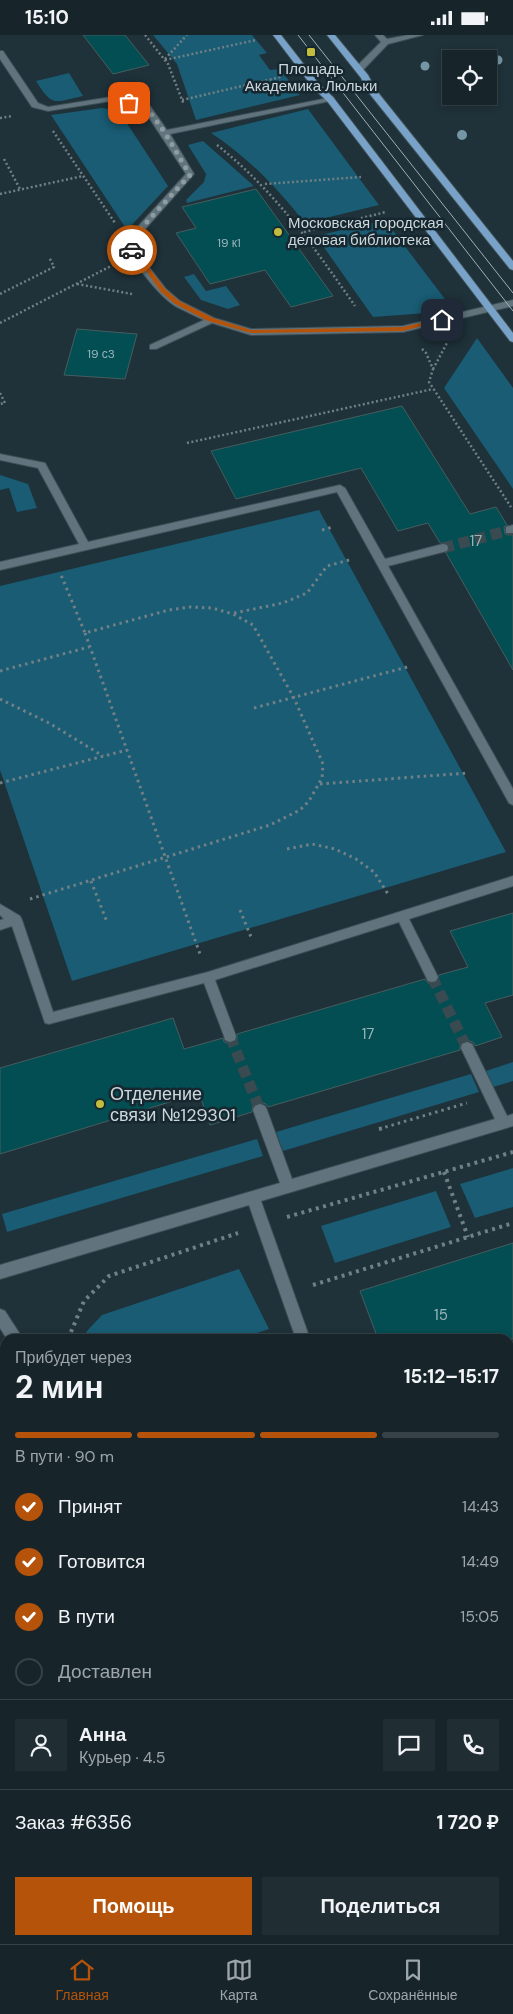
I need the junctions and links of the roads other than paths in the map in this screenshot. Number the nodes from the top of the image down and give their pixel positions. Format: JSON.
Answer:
{"nodes":[{"id":1,"x":277,"y":35,"type":"edge"},
{"id":2,"x":331,"y":35,"type":"edge"},
{"id":3,"x":380,"y":35,"type":"edge"},
{"id":4,"x":419,"y":35,"type":"edge"},
{"id":5,"x":385,"y":42,"type":"junction"},
{"id":6,"x":0,"y":53,"type":"edge"},
{"id":7,"x":359,"y":69,"type":"junction"},
{"id":8,"x":330,"y":99,"type":"junction"},
{"id":9,"x":165,"y":133,"type":"junction"},
{"id":10,"x":513,"y":267,"type":"edge"},
{"id":11,"x":513,"y":303,"type":"edge"},
{"id":12,"x":490,"y":309,"type":"junction"},
{"id":13,"x":210,"y":320,"type":"junction"},
{"id":14,"x":512,"y":335,"type":"edge"},
{"id":15,"x":153,"y":347,"type":"dead end"},
{"id":16,"x":0,"y":457,"type":"edge"},
{"id":17,"x":85,"y":547,"type":"junction"},
{"id":18,"x":443,"y":548,"type":"tunnel mouth"},
{"id":19,"x":381,"y":564,"type":"junction"},
{"id":20,"x":0,"y":566,"type":"edge"},
{"id":21,"x":507,"y":784,"type":"edge"},
{"id":22,"x":513,"y":799,"type":"edge"},
{"id":23,"x":513,"y":881,"type":"edge"},
{"id":24,"x":0,"y":909,"type":"edge"},
{"id":25,"x":402,"y":915,"type":"junction"},
{"id":26,"x":16,"y":920,"type":"junction"},
{"id":27,"x":0,"y":925,"type":"edge"},
{"id":28,"x":208,"y":977,"type":"junction"},
{"id":29,"x":432,"y":977,"type":"tunnel mouth"},
{"id":30,"x":230,"y":1036,"type":"tunnel mouth"},
{"id":31,"x":467,"y":1048,"type":"tunnel mouth"},
{"id":32,"x":260,"y":1110,"type":"tunnel mouth"},
{"id":33,"x":508,"y":1122,"type":"edge"},
{"id":34,"x":288,"y":1186,"type":"junction"},
{"id":35,"x":253,"y":1197,"type":"junction"},
{"id":36,"x":0,"y":1272,"type":"edge"},
{"id":37,"x":0,"y":1316,"type":"edge"},
{"id":38,"x":13,"y":1334,"type":"edge"},
{"id":39,"x":301,"y":1334,"type":"edge"}],
"edges":[{"from":1,"to":8,"type":"main road"},
{"from":2,"to":7,"type":"main road"},
{"from":3,"to":5,"type":"street"},
{"from":4,"to":5,"type":"street"},
{"from":5,"to":7,"type":"street"},
{"from":6,"to":9,"type":"street"},
{"from":7,"to":10,"type":"main road"},
{"from":8,"to":9,"type":"street"},
{"from":8,"to":12,"type":"main road"},
{"from":9,"to":13,"type":"street"},
{"from":11,"to":12,"type":"street"},
{"from":12,"to":13,"type":"street"},
{"from":12,"to":14,"type":"main road"},
{"from":13,"to":15,"type":"street"},
{"from":16,"to":17,"type":"street"},
{"from":17,"to":19,"type":"street"},
{"from":17,"to":20,"type":"street"},
{"from":18,"to":19,"type":"street"},
{"from":19,"to":21,"type":"street"},
{"from":21,"to":22,"type":"street"},
{"from":23,"to":25,"type":"street"},
{"from":24,"to":26,"type":"street"},
{"from":25,"to":28,"type":"street"},
{"from":25,"to":29,"type":"street"},
{"from":26,"to":27,"type":"street"},
{"from":26,"to":28,"type":"street"},
{"from":28,"to":30,"type":"street"},
{"from":31,"to":33,"type":"street"},
{"from":32,"to":34,"type":"street"},
{"from":33,"to":34,"type":"street"},
{"from":34,"to":35,"type":"street"},
{"from":35,"to":36,"type":"street"},
{"from":35,"to":39,"type":"street"},
{"from":37,"to":38,"type":"street"}]}
